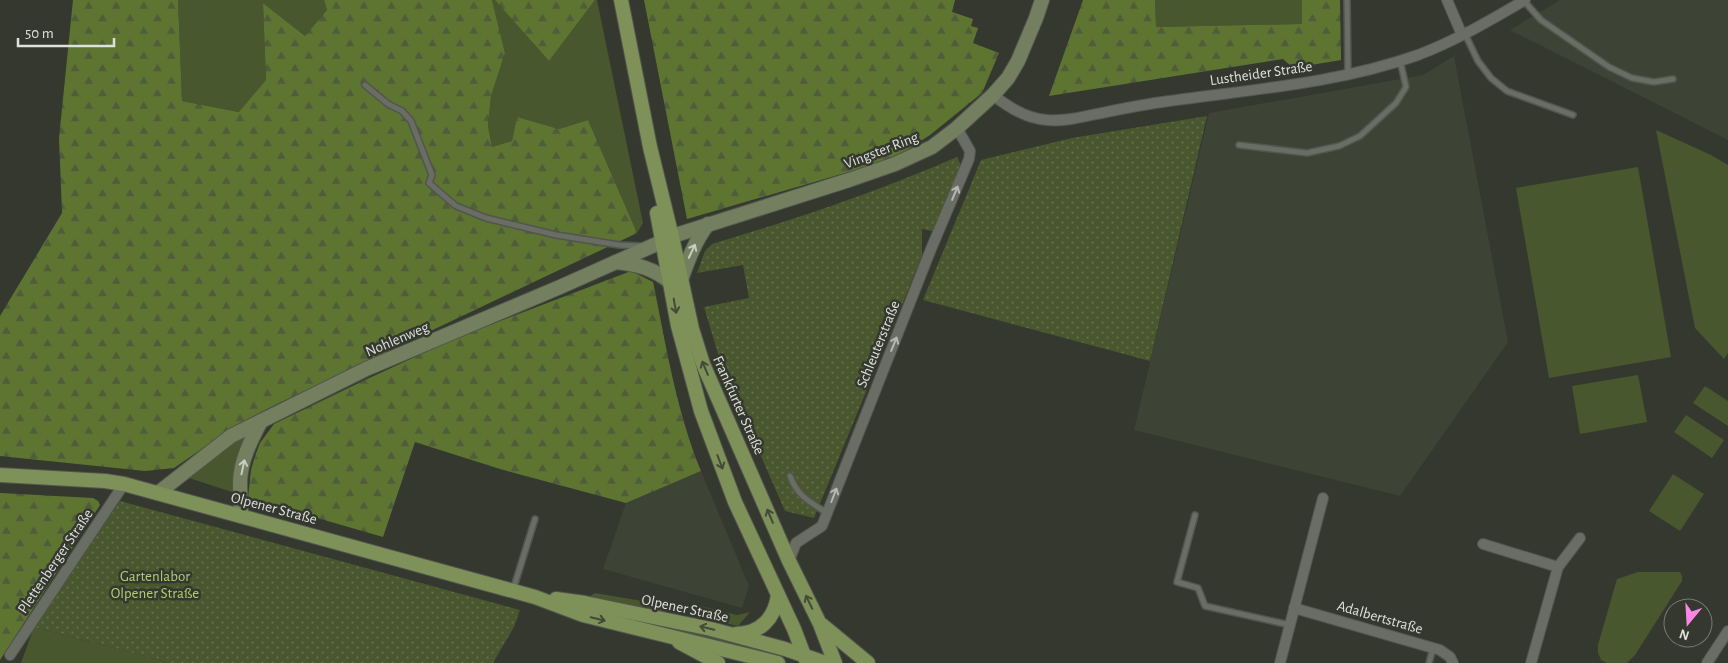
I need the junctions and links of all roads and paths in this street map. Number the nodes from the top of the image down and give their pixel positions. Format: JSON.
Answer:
{"nodes":[{"id":1,"x":621,"y":0,"type":"edge"},
{"id":2,"x":1042,"y":0,"type":"edge"},
{"id":3,"x":1346,"y":0,"type":"edge"},
{"id":4,"x":1447,"y":0,"type":"edge"},
{"id":5,"x":1524,"y":0,"type":"edge"},
{"id":6,"x":1464,"y":35,"type":"junction"},
{"id":7,"x":1400,"y":60,"type":"junction"},
{"id":8,"x":1348,"y":75,"type":"junction"},
{"id":9,"x":1673,"y":79,"type":"dead end"},
{"id":10,"x":365,"y":85,"type":"dead end"},
{"id":11,"x":993,"y":95,"type":"junction"},
{"id":12,"x":1573,"y":115,"type":"dead end"},
{"id":13,"x":957,"y":128,"type":"junction"},
{"id":14,"x":1239,"y":145,"type":"dead end"},
{"id":15,"x":708,"y":224,"type":"junction"},
{"id":16,"x":661,"y":241,"type":"junction"},
{"id":17,"x":616,"y":262,"type":"junction"},
{"id":18,"x":676,"y":282,"type":"junction"},
{"id":19,"x":262,"y":421,"type":"junction"},
{"id":20,"x":0,"y":475,"type":"edge"},
{"id":21,"x":790,"y":476,"type":"dead end"},
{"id":22,"x":124,"y":484,"type":"junction"},
{"id":23,"x":158,"y":493,"type":"junction"},
{"id":24,"x":1323,"y":498,"type":"dead end"},
{"id":25,"x":827,"y":513,"type":"junction"},
{"id":26,"x":1194,"y":515,"type":"dead end"},
{"id":27,"x":242,"y":516,"type":"junction"},
{"id":28,"x":535,"y":519,"type":"dead end"},
{"id":29,"x":1580,"y":538,"type":"dead end"},
{"id":30,"x":1483,"y":544,"type":"dead end"},
{"id":31,"x":789,"y":561,"type":"junction"},
{"id":32,"x":1558,"y":567,"type":"junction"},
{"id":33,"x":512,"y":590,"type":"junction"},
{"id":34,"x":778,"y":595,"type":"junction"},
{"id":35,"x":535,"y":597,"type":"junction"},
{"id":36,"x":1294,"y":608,"type":"junction"},
{"id":37,"x":820,"y":624,"type":"junction"},
{"id":38,"x":1290,"y":625,"type":"junction"},
{"id":39,"x":1728,"y":630,"type":"edge"},
{"id":40,"x":729,"y":634,"type":"junction"},
{"id":41,"x":668,"y":636,"type":"junction"},
{"id":42,"x":1434,"y":648,"type":"junction"},
{"id":43,"x":10,"y":655,"type":"dead end"},
{"id":44,"x":806,"y":659,"type":"edge"},
{"id":45,"x":718,"y":663,"type":"edge"},
{"id":46,"x":778,"y":663,"type":"edge"},
{"id":47,"x":826,"y":663,"type":"edge"},
{"id":48,"x":836,"y":663,"type":"edge"},
{"id":49,"x":868,"y":663,"type":"edge"},
{"id":50,"x":1280,"y":663,"type":"edge"},
{"id":51,"x":1429,"y":663,"type":"edge"},
{"id":52,"x":1453,"y":663,"type":"edge"},
{"id":53,"x":1531,"y":663,"type":"edge"},
{"id":54,"x":1707,"y":663,"type":"edge"}],
"edges":[{"from":1,"to":16,"type":"main road","name":"Frankfurter Straße"},
{"from":2,"to":11,"type":"main road","name":"Vingster Ring"},
{"from":3,"to":8,"type":"lane"},
{"from":4,"to":6,"type":"street"},
{"from":5,"to":6,"type":"street","name":"Lustheider Straße"},
{"from":5,"to":9,"type":"lane"},
{"from":6,"to":7,"type":"street","name":"Lustheider Straße"},
{"from":6,"to":12,"type":"lane"},
{"from":7,"to":8,"type":"street","name":"Lustheider Straße"},
{"from":7,"to":14,"type":"lane"},
{"from":8,"to":11,"type":"street","name":"Lustheider Straße"},
{"from":10,"to":16,"type":"lane"},
{"from":11,"to":13,"type":"main road","name":"Vingster Ring"},
{"from":13,"to":15,"type":"main road","name":"Vingster Ring"},
{"from":25,"to":13,"type":"street","name":"Schleuterstraße","one_way":true},
{"from":15,"to":16,"type":"main road","name":"Vingster Ring"},
{"from":18,"to":15,"type":"main road","one_way":true},
{"from":16,"to":17,"type":"main road","name":"Nohlenweg"},
{"from":16,"to":18,"type":"main road","name":"Frankfurter Straße"},
{"from":17,"to":18,"type":"main road"},
{"from":17,"to":19,"type":"main road","name":"Nohlenweg"},
{"from":31,"to":18,"type":"main road","name":"Frankfurter Straße","one_way":true},
{"from":18,"to":34,"type":"main road","name":"Frankfurter Straße","one_way":true},
{"from":19,"to":23,"type":"main road","name":"Nohlenweg"},
{"from":27,"to":19,"type":"main road","one_way":true},
{"from":20,"to":22,"type":"main road","name":"Olpener Straße"},
{"from":21,"to":25,"type":"lane"},
{"from":22,"to":23,"type":"main road","name":"Olpener Straße"},
{"from":22,"to":43,"type":"street","name":"Plettenberger Straße"},
{"from":23,"to":27,"type":"main road","name":"Olpener Straße"},
{"from":24,"to":36,"type":"street"},
{"from":25,"to":31,"type":"street","name":"Schleuterstraße"},
{"from":26,"to":38,"type":"lane"},
{"from":27,"to":33,"type":"main road","name":"Olpener Straße"},
{"from":28,"to":33,"type":"lane"},
{"from":29,"to":32,"type":"street"},
{"from":30,"to":32,"type":"street"},
{"from":37,"to":31,"type":"main road","name":"Frankfurter Straße","one_way":true},
{"from":32,"to":53,"type":"street"},
{"from":33,"to":35,"type":"main road","name":"Olpener Straße"},
{"from":34,"to":40,"type":"main road"},
{"from":34,"to":44,"type":"main road","name":"Frankfurter Straße"},
{"from":40,"to":35,"type":"main road","name":"Olpener Straße","one_way":true},
{"from":35,"to":41,"type":"main road","name":"Olpener Straße","one_way":true},
{"from":36,"to":38,"type":"street"},
{"from":36,"to":42,"type":"street","name":"Adalbertstraße"},
{"from":37,"to":48,"type":"main road","name":"Frankfurter Straße"},
{"from":37,"to":49,"type":"main road"},
{"from":38,"to":50,"type":"street"},
{"from":39,"to":54,"type":"street"},
{"from":40,"to":44,"type":"main road","name":"Olpener Straße"},
{"from":41,"to":45,"type":"main road"},
{"from":41,"to":46,"type":"main road","name":"Olpener Straße"},
{"from":42,"to":51,"type":"lane"},
{"from":42,"to":52,"type":"street","name":"Adalbertstraße"},
{"from":44,"to":47,"type":"main road","name":"Olpener Straße"}]}
